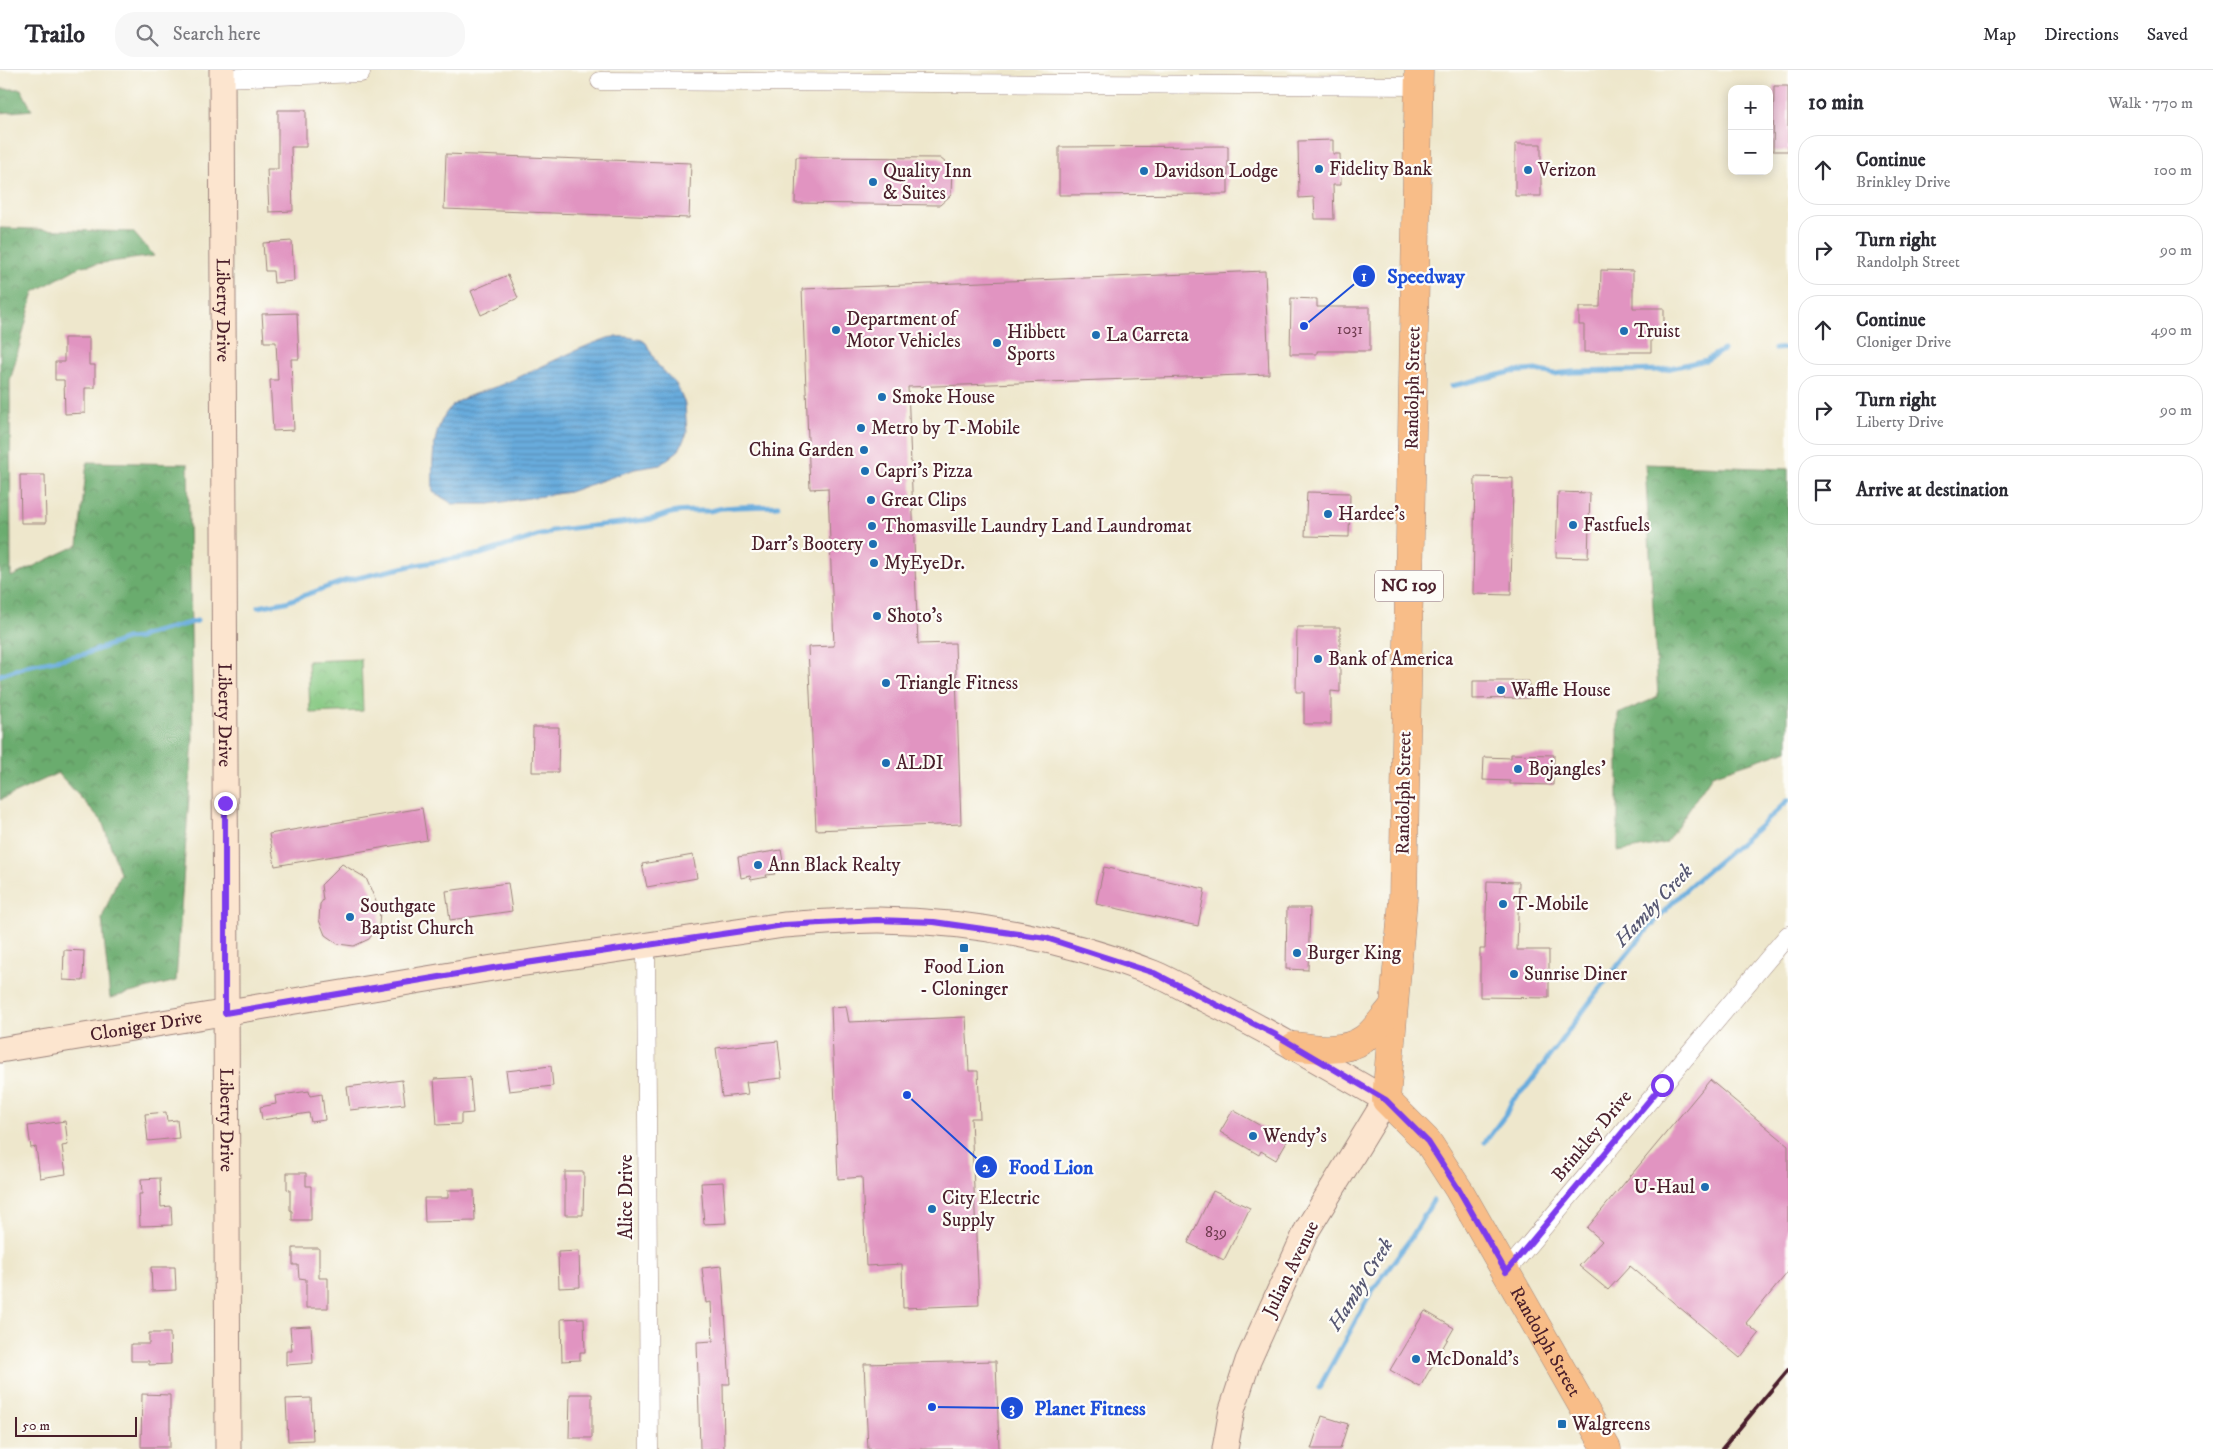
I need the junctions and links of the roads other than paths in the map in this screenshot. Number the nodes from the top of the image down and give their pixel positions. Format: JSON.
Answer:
{"nodes":[{"id":1,"x":361,"y":73,"type":"dead end"},
{"id":2,"x":222,"y":74,"type":"edge"},
{"id":3,"x":1419,"y":78,"type":"edge"},
{"id":4,"x":600,"y":81,"type":"dead end"},
{"id":5,"x":1788,"y":935,"type":"edge"},
{"id":6,"x":646,"y":945,"type":"junction"},
{"id":7,"x":1393,"y":1007,"type":"junction"},
{"id":8,"x":225,"y":1013,"type":"junction"},
{"id":9,"x":1294,"y":1046,"type":"junction"},
{"id":10,"x":0,"y":1050,"type":"edge"},
{"id":11,"x":1386,"y":1100,"type":"junction"},
{"id":12,"x":1506,"y":1272,"type":"junction"},
{"id":13,"x":228,"y":1449,"type":"edge"},
{"id":14,"x":649,"y":1449,"type":"edge"},
{"id":15,"x":1224,"y":1449,"type":"edge"},
{"id":16,"x":1607,"y":1449,"type":"edge"}],
"edges":[{"from":1,"to":2,"type":"street"},
{"from":2,"to":8,"type":"street","name":"Liberty Drive"},
{"from":3,"to":4,"type":"street"},
{"from":3,"to":7,"type":"main road","name":"Randolph Street","number":"NC 109"},
{"from":5,"to":12,"type":"street","name":"Brinkley Drive"},
{"from":6,"to":8,"type":"street","name":"Cloniger Drive"},
{"from":6,"to":9,"type":"street","name":"Cloniger Drive"},
{"from":6,"to":14,"type":"street","name":"Alice Drive"},
{"from":7,"to":9,"type":"main road"},
{"from":7,"to":11,"type":"main road","name":"Randolph Street","number":"NC 109"},
{"from":8,"to":10,"type":"street","name":"Cloniger Drive"},
{"from":8,"to":13,"type":"street","name":"Liberty Drive"},
{"from":9,"to":11,"type":"street","name":"Cloniger Drive"},
{"from":11,"to":12,"type":"main road","name":"Randolph Street"},
{"from":11,"to":15,"type":"street","name":"Julian Avenue"},
{"from":12,"to":16,"type":"main road","name":"Randolph Street"}]}
